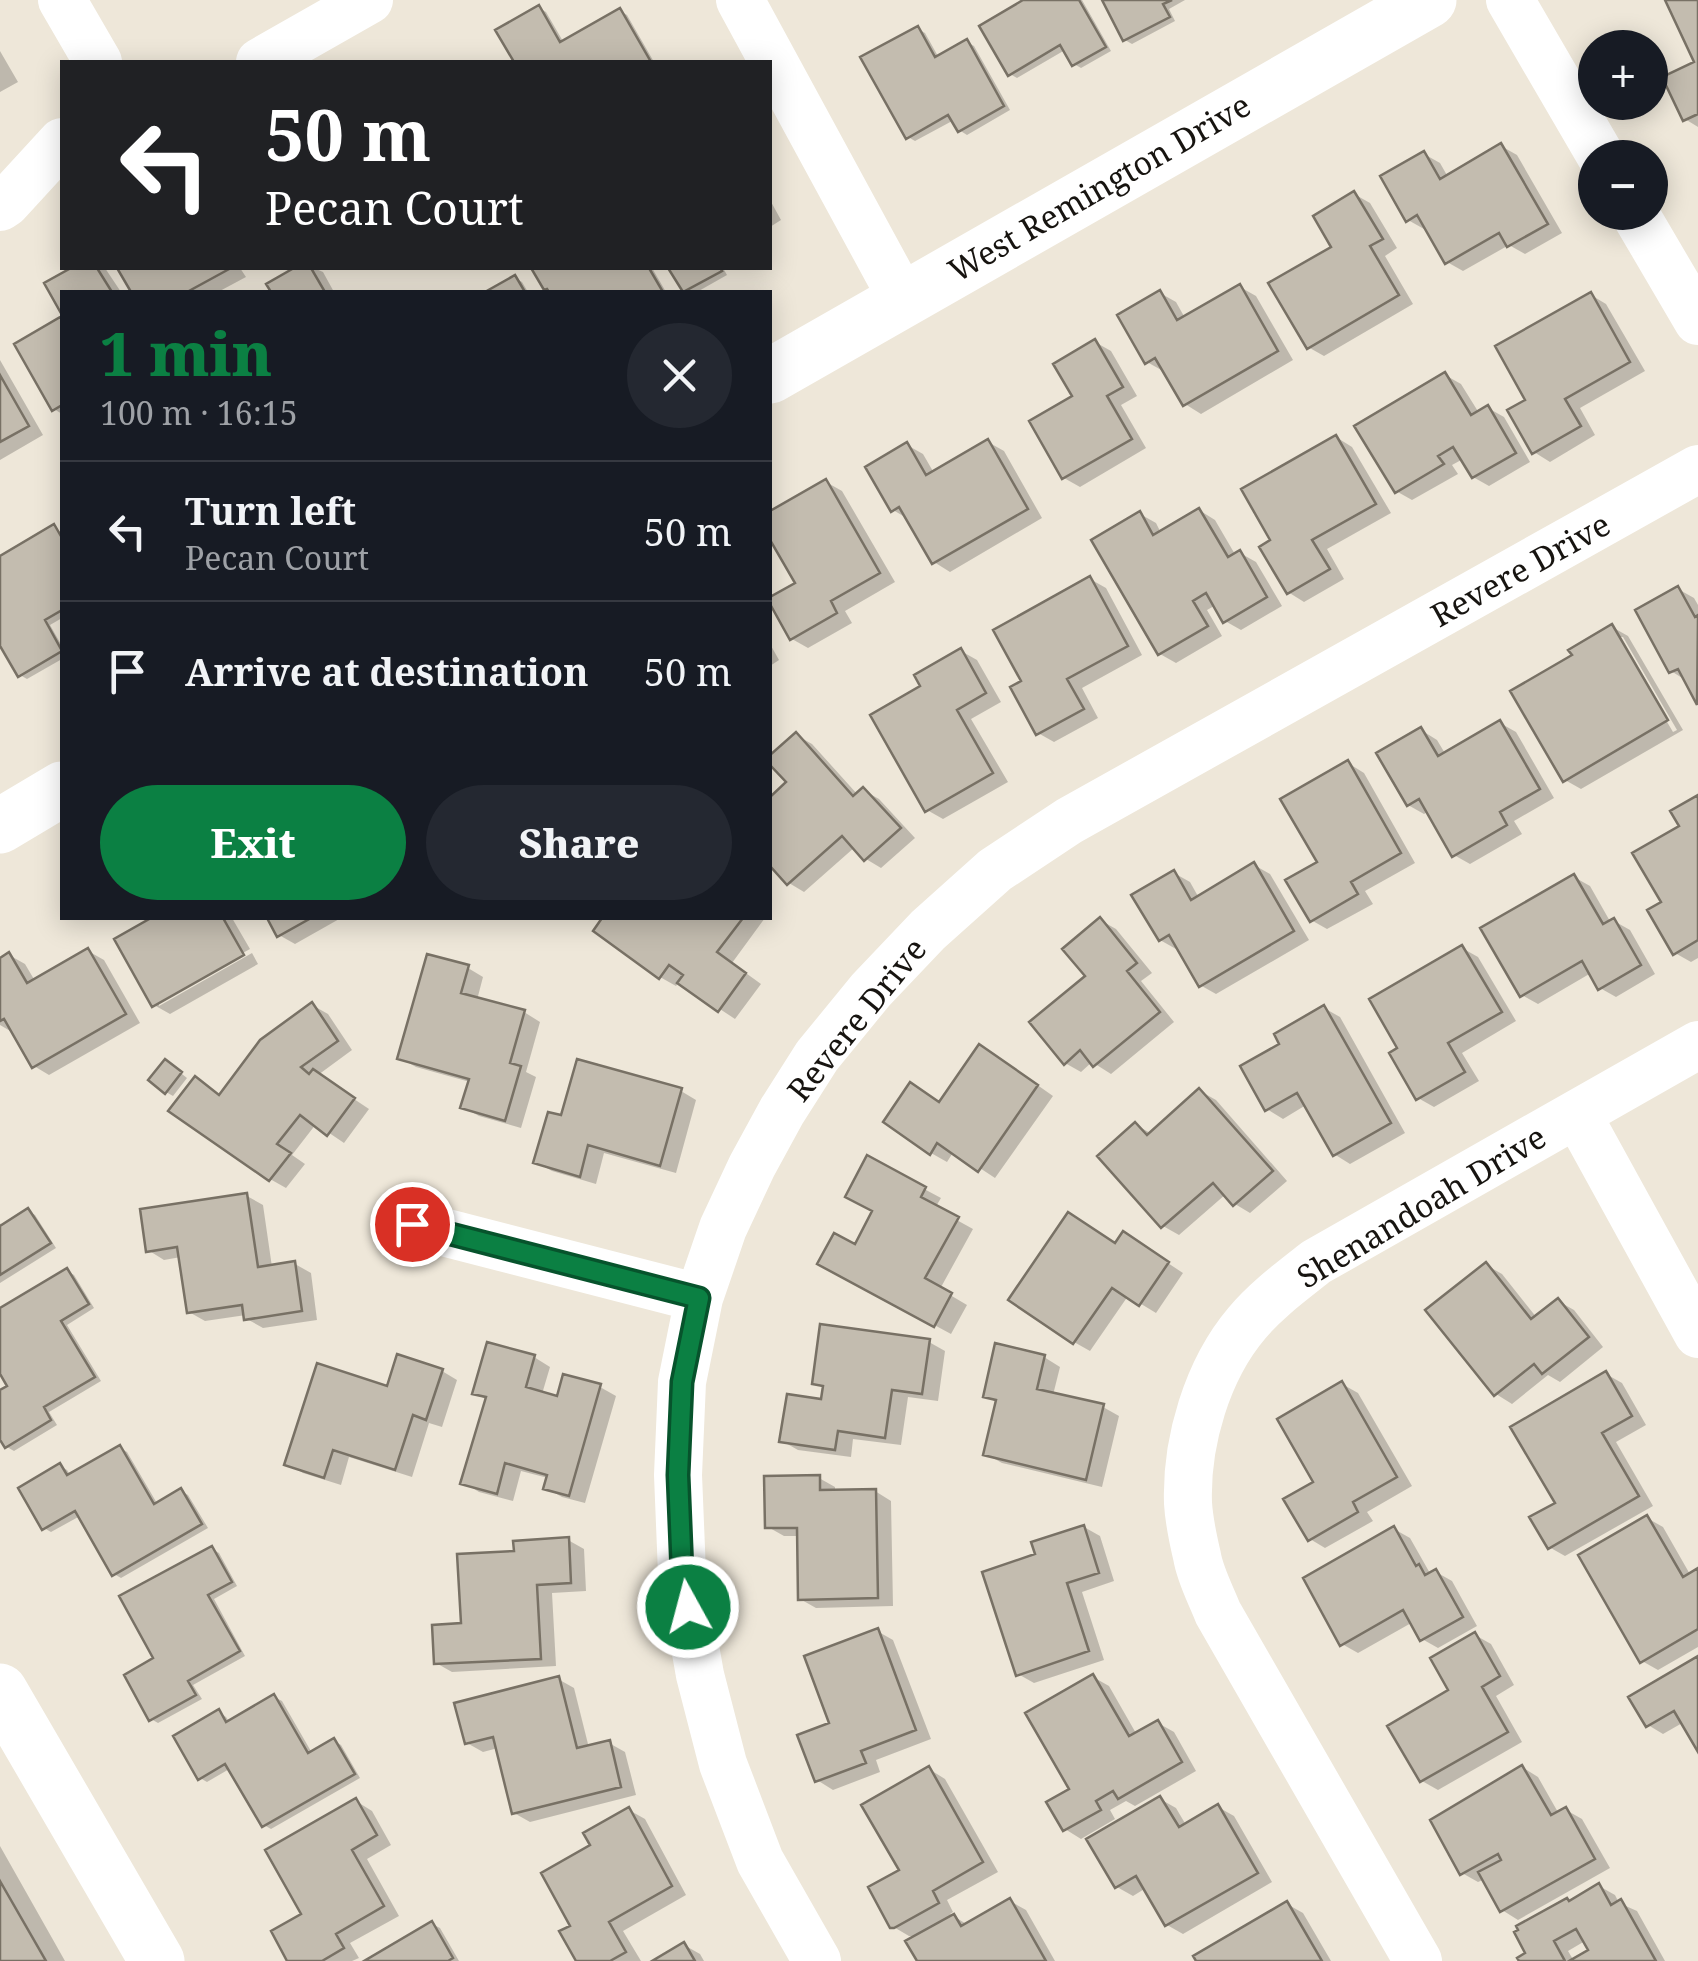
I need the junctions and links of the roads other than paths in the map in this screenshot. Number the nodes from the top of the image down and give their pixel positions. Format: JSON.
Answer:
{"nodes":[{"id":1,"x":62,"y":0,"type":"edge"},
{"id":2,"x":369,"y":0,"type":"edge"},
{"id":3,"x":740,"y":0,"type":"edge"},
{"id":4,"x":1429,"y":0,"type":"edge"},
{"id":5,"x":1510,"y":0,"type":"edge"},
{"id":6,"x":97,"y":60,"type":"edge"},
{"id":7,"x":264,"y":60,"type":"edge"},
{"id":8,"x":1592,"y":140,"type":"edge"},
{"id":9,"x":60,"y":144,"type":"edge"},
{"id":10,"x":0,"y":207,"type":"edge"},
{"id":11,"x":1644,"y":230,"type":"edge"},
{"id":12,"x":902,"y":298,"type":"junction"},
{"id":13,"x":1698,"y":322,"type":"edge"},
{"id":14,"x":772,"y":375,"type":"edge"},
{"id":15,"x":1698,"y":469,"type":"edge"},
{"id":16,"x":60,"y":790,"type":"edge"},
{"id":17,"x":0,"y":826,"type":"edge"},
{"id":18,"x":1698,"y":1046,"type":"edge"},
{"id":19,"x":1578,"y":1114,"type":"junction"},
{"id":20,"x":412,"y":1224,"type":"dead end"},
{"id":21,"x":699,"y":1298,"type":"junction"},
{"id":22,"x":1698,"y":1334,"type":"edge"},
{"id":23,"x":0,"y":1691,"type":"edge"},
{"id":24,"x":157,"y":1961,"type":"edge"},
{"id":25,"x":817,"y":1961,"type":"edge"},
{"id":26,"x":1418,"y":1961,"type":"edge"}],
"edges":[{"from":1,"to":6,"type":"street"},
{"from":2,"to":7,"type":"street"},
{"from":3,"to":12,"type":"street"},
{"from":4,"to":12,"type":"street","name":"West Remington Drive"},
{"from":5,"to":8,"type":"street"},
{"from":9,"to":10,"type":"street"},
{"from":11,"to":13,"type":"street"},
{"from":12,"to":14,"type":"street","name":"West Remington Drive"},
{"from":15,"to":21,"type":"street","name":"Revere Drive"},
{"from":16,"to":17,"type":"street"},
{"from":18,"to":19,"type":"street","name":"Shenandoah Drive"},
{"from":19,"to":22,"type":"street"},
{"from":19,"to":26,"type":"street","name":"Shenandoah Drive"},
{"from":20,"to":21,"type":"street"},
{"from":21,"to":25,"type":"street","name":"Revere Drive"},
{"from":23,"to":24,"type":"street"}]}
